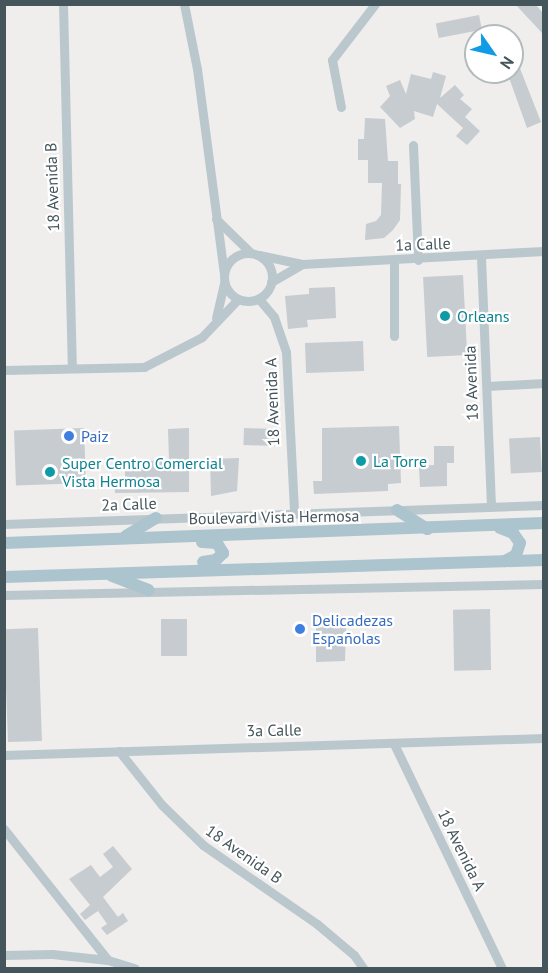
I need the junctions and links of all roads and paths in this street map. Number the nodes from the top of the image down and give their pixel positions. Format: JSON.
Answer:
{"nodes":[{"id":1,"x":63,"y":4,"type":"edge"},
{"id":2,"x":184,"y":4,"type":"edge"},
{"id":3,"x":375,"y":4,"type":"edge"},
{"id":4,"x":341,"y":107,"type":"dead end"},
{"id":5,"x":413,"y":146,"type":"dead end"},
{"id":6,"x":215,"y":217,"type":"junction"},
{"id":7,"x":543,"y":251,"type":"edge"},
{"id":8,"x":255,"y":254,"type":"junction"},
{"id":9,"x":481,"y":257,"type":"junction"},
{"id":10,"x":394,"y":260,"type":"junction"},
{"id":11,"x":418,"y":260,"type":"junction"},
{"id":12,"x":302,"y":264,"type":"junction"},
{"id":13,"x":224,"y":279,"type":"junction"},
{"id":14,"x":271,"y":282,"type":"junction"},
{"id":15,"x":259,"y":298,"type":"junction"},
{"id":16,"x":238,"y":299,"type":"junction"},
{"id":17,"x":216,"y":320,"type":"junction"},
{"id":18,"x":394,"y":336,"type":"dead end"},
{"id":19,"x":72,"y":368,"type":"junction"},
{"id":20,"x":4,"y":370,"type":"edge"},
{"id":21,"x":543,"y":383,"type":"edge"},
{"id":22,"x":487,"y":386,"type":"junction"},
{"id":23,"x":543,"y":505,"type":"edge"},
{"id":24,"x":491,"y":507,"type":"junction"},
{"id":25,"x":398,"y":510,"type":"junction"},
{"id":26,"x":294,"y":512,"type":"junction"},
{"id":27,"x":156,"y":518,"type":"junction"},
{"id":28,"x":543,"y":523,"type":"edge"},
{"id":29,"x":4,"y":524,"type":"edge"},
{"id":30,"x":493,"y":526,"type":"junction"},
{"id":31,"x":428,"y":530,"type":"junction"},
{"id":32,"x":179,"y":535,"type":"junction"},
{"id":33,"x":117,"y":538,"type":"junction"},
{"id":34,"x":4,"y":543,"type":"edge"},
{"id":35,"x":543,"y":560,"type":"edge"},
{"id":36,"x":504,"y":562,"type":"junction"},
{"id":37,"x":147,"y":571,"type":"junction"},
{"id":38,"x":108,"y":574,"type":"junction"},
{"id":39,"x":4,"y":577,"type":"edge"},
{"id":40,"x":543,"y":584,"type":"edge"},
{"id":41,"x":148,"y":590,"type":"junction"},
{"id":42,"x":4,"y":595,"type":"edge"},
{"id":43,"x":543,"y":738,"type":"edge"},
{"id":44,"x":394,"y":744,"type":"junction"},
{"id":45,"x":119,"y":751,"type":"junction"},
{"id":46,"x":4,"y":755,"type":"edge"},
{"id":47,"x":4,"y":829,"type":"edge"},
{"id":48,"x":4,"y":955,"type":"edge"},
{"id":49,"x":108,"y":960,"type":"junction"},
{"id":50,"x":135,"y":969,"type":"edge"},
{"id":51,"x":363,"y":969,"type":"edge"},
{"id":52,"x":502,"y":969,"type":"edge"}],
"edges":[{"from":1,"to":19,"type":"street","name":"18 Avenida B"},
{"from":2,"to":6,"type":"street"},
{"from":3,"to":4,"type":"street"},
{"from":5,"to":11,"type":"street"},
{"from":6,"to":8,"type":"street"},
{"from":6,"to":13,"type":"street"},
{"from":7,"to":9,"type":"street","name":"1a Calle"},
{"from":8,"to":12,"type":"street","name":"1a Calle"},
{"from":8,"to":13,"type":"street"},
{"from":8,"to":14,"type":"street"},
{"from":9,"to":11,"type":"street","name":"1a Calle"},
{"from":9,"to":22,"type":"street","name":"18 Avenida"},
{"from":10,"to":11,"type":"street","name":"1a Calle"},
{"from":10,"to":12,"type":"street","name":"1a Calle"},
{"from":10,"to":18,"type":"street"},
{"from":12,"to":14,"type":"street","name":"1a Calle"},
{"from":13,"to":16,"type":"street"},
{"from":13,"to":17,"type":"street"},
{"from":14,"to":15,"type":"street"},
{"from":15,"to":16,"type":"street"},
{"from":15,"to":26,"type":"street","name":"18 Avenida A"},
{"from":16,"to":17,"type":"street"},
{"from":17,"to":19,"type":"street"},
{"from":19,"to":20,"type":"street"},
{"from":21,"to":22,"type":"street"},
{"from":22,"to":24,"type":"street","name":"18 Avenida"},
{"from":23,"to":24,"type":"street","name":"2a Calle"},
{"from":24,"to":25,"type":"street","name":"2a Calle"},
{"from":25,"to":26,"type":"street","name":"2a Calle"},
{"from":25,"to":31,"type":"main road"},
{"from":26,"to":27,"type":"street","name":"2a Calle"},
{"from":27,"to":29,"type":"street","name":"2a Calle"},
{"from":27,"to":33,"type":"main road"},
{"from":28,"to":30,"type":"main road","name":"Boulevard Vista Hermosa"},
{"from":30,"to":31,"type":"main road","name":"Boulevard Vista Hermosa"},
{"from":30,"to":36,"type":"main road"},
{"from":31,"to":32,"type":"main road","name":"Boulevard Vista Hermosa"},
{"from":32,"to":33,"type":"main road","name":"Boulevard Vista Hermosa"},
{"from":32,"to":37,"type":"main road"},
{"from":33,"to":34,"type":"main road","name":"Boulevard Vista Hermosa"},
{"from":35,"to":36,"type":"main road"},
{"from":36,"to":37,"type":"main road"},
{"from":37,"to":38,"type":"main road"},
{"from":38,"to":39,"type":"main road"},
{"from":38,"to":41,"type":"main road"},
{"from":40,"to":41,"type":"street"},
{"from":41,"to":42,"type":"street"},
{"from":43,"to":44,"type":"street","name":"3a Calle"},
{"from":44,"to":45,"type":"street","name":"3a Calle"},
{"from":44,"to":52,"type":"street","name":"18 Avenida A"},
{"from":45,"to":46,"type":"street","name":"3a Calle"},
{"from":45,"to":51,"type":"street","name":"18 Avenida B"},
{"from":47,"to":49,"type":"street"},
{"from":48,"to":49,"type":"street"},
{"from":49,"to":50,"type":"street"}]}
